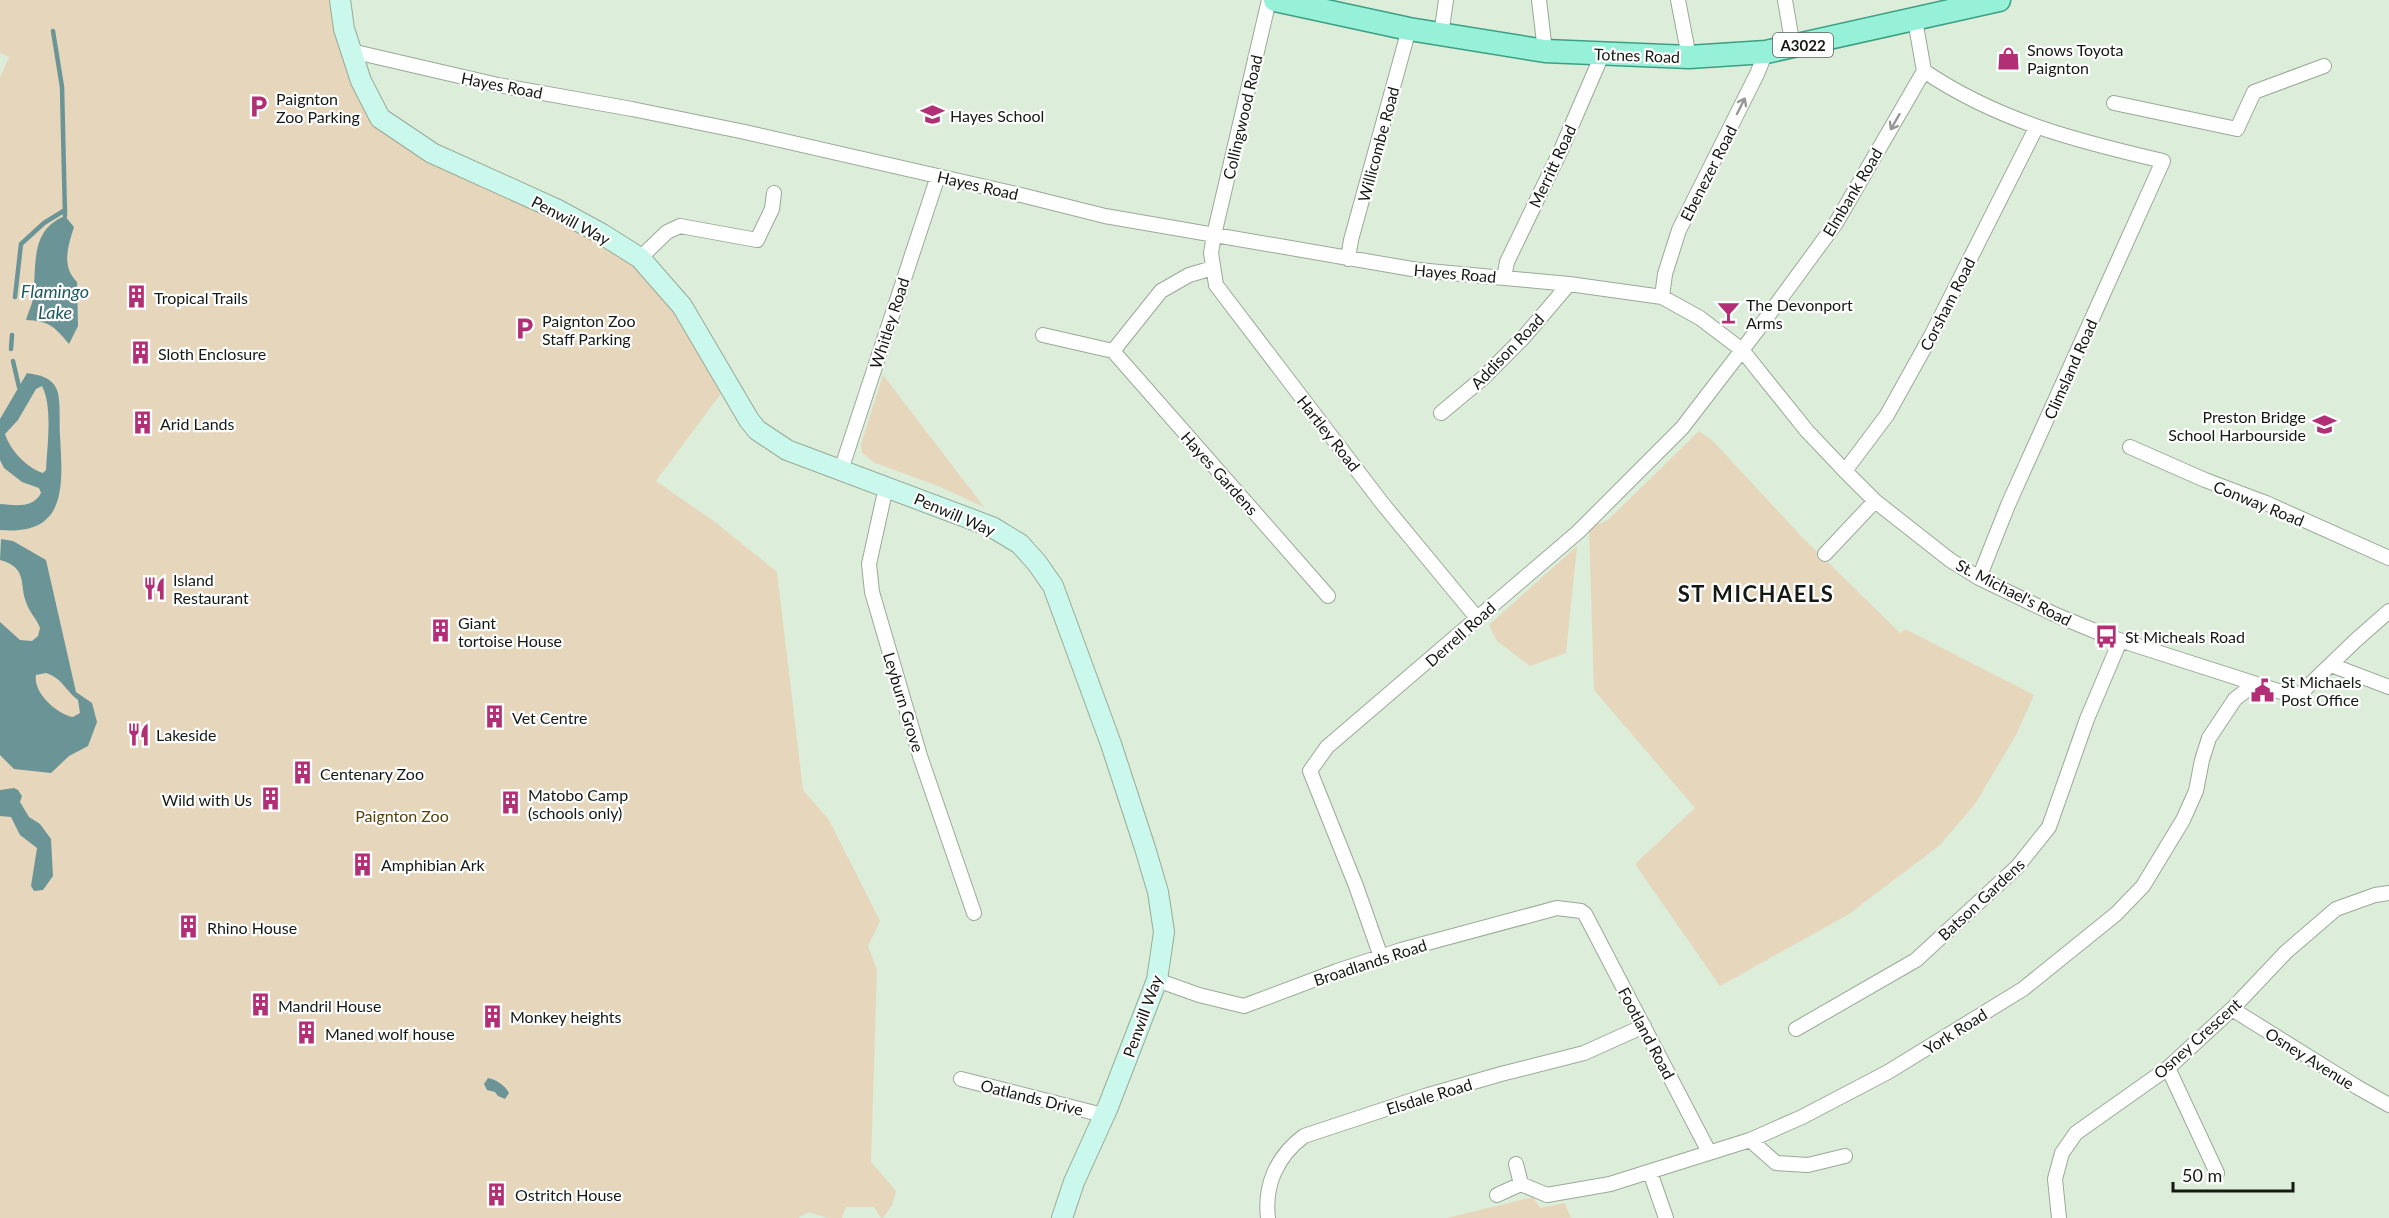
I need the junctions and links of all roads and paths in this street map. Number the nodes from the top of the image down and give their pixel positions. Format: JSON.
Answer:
{"nodes":[{"id":1,"x":340,"y":0,"type":"edge"},
{"id":2,"x":1269,"y":0,"type":"edge"},
{"id":3,"x":1275,"y":0,"type":"edge"},
{"id":4,"x":1446,"y":0,"type":"edge"},
{"id":5,"x":1539,"y":0,"type":"edge"},
{"id":6,"x":1678,"y":0,"type":"edge"},
{"id":7,"x":1785,"y":0,"type":"edge"},
{"id":8,"x":1999,"y":0,"type":"edge"},
{"id":9,"x":1915,"y":20,"type":"junction"},
{"id":10,"x":1409,"y":29,"type":"junction"},
{"id":11,"x":1441,"y":35,"type":"junction"},
{"id":12,"x":1793,"y":47,"type":"junction"},
{"id":13,"x":351,"y":51,"type":"junction"},
{"id":14,"x":1545,"y":51,"type":"junction"},
{"id":15,"x":1766,"y":52,"type":"junction"},
{"id":16,"x":1602,"y":55,"type":"junction"},
{"id":17,"x":1689,"y":57,"type":"junction"},
{"id":18,"x":2324,"y":66,"type":"dead end"},
{"id":19,"x":1924,"y":71,"type":"junction"},
{"id":20,"x":2114,"y":103,"type":"dead end"},
{"id":21,"x":2036,"y":128,"type":"junction"},
{"id":22,"x":938,"y":176,"type":"junction"},
{"id":23,"x":774,"y":193,"type":"dead end"},
{"id":24,"x":1214,"y":235,"type":"junction"},
{"id":25,"x":640,"y":258,"type":"junction"},
{"id":26,"x":1348,"y":259,"type":"junction"},
{"id":27,"x":1213,"y":268,"type":"junction"},
{"id":28,"x":1504,"y":278,"type":"junction"},
{"id":29,"x":1569,"y":284,"type":"junction"},
{"id":30,"x":1662,"y":297,"type":"junction"},
{"id":31,"x":1043,"y":335,"type":"dead end"},
{"id":32,"x":1742,"y":350,"type":"junction"},
{"id":33,"x":1113,"y":351,"type":"junction"},
{"id":34,"x":1441,"y":413,"type":"dead end"},
{"id":35,"x":2130,"y":447,"type":"dead end"},
{"id":36,"x":841,"y":470,"type":"junction"},
{"id":37,"x":1845,"y":471,"type":"junction"},
{"id":38,"x":886,"y":487,"type":"junction"},
{"id":39,"x":1875,"y":501,"type":"junction"},
{"id":40,"x":1825,"y":554,"type":"dead end"},
{"id":41,"x":2389,"y":558,"type":"edge"},
{"id":42,"x":1979,"y":578,"type":"junction"},
{"id":43,"x":1328,"y":596,"type":"dead end"},
{"id":44,"x":2389,"y":611,"type":"edge"},
{"id":45,"x":1477,"y":618,"type":"junction"},
{"id":46,"x":2120,"y":640,"type":"junction"},
{"id":47,"x":2331,"y":665,"type":"junction"},
{"id":48,"x":2253,"y":685,"type":"junction"},
{"id":49,"x":2389,"y":687,"type":"edge"},
{"id":50,"x":2389,"y":893,"type":"edge"},
{"id":51,"x":974,"y":913,"type":"dead end"},
{"id":52,"x":1585,"y":914,"type":"joint"},
{"id":53,"x":1381,"y":957,"type":"junction"},
{"id":54,"x":1157,"y":980,"type":"junction"},
{"id":55,"x":2232,"y":1009,"type":"junction"},
{"id":56,"x":1644,"y":1026,"type":"junction"},
{"id":57,"x":1796,"y":1029,"type":"dead end"},
{"id":58,"x":2168,"y":1068,"type":"junction"},
{"id":59,"x":961,"y":1079,"type":"dead end"},
{"id":60,"x":2389,"y":1105,"type":"edge"},
{"id":61,"x":1103,"y":1116,"type":"junction"},
{"id":62,"x":1750,"y":1140,"type":"junction"},
{"id":63,"x":1709,"y":1152,"type":"junction"},
{"id":64,"x":1845,"y":1156,"type":"dead end"},
{"id":65,"x":1516,"y":1164,"type":"dead end"},
{"id":66,"x":1650,"y":1172,"type":"junction"},
{"id":67,"x":2217,"y":1173,"type":"dead end"},
{"id":68,"x":1521,"y":1184,"type":"junction"},
{"id":69,"x":1497,"y":1195,"type":"dead end"},
{"id":70,"x":1062,"y":1218,"type":"edge"},
{"id":71,"x":1268,"y":1218,"type":"edge"},
{"id":72,"x":1666,"y":1218,"type":"edge"},
{"id":73,"x":2059,"y":1218,"type":"edge"}],
"edges":[{"from":1,"to":13,"type":"street"},
{"from":2,"to":24,"type":"street","name":"Collingwood Road"},
{"from":3,"to":10,"type":"main road","name":"Totnes Road","number":"A3022"},
{"from":4,"to":11,"type":"street"},
{"from":5,"to":14,"type":"street"},
{"from":6,"to":17,"type":"street"},
{"from":7,"to":12,"type":"street"},
{"from":8,"to":9,"type":"main road","name":"Totnes Road","number":"A3022"},
{"from":9,"to":12,"type":"main road","name":"Totnes Road","number":"A3022"},
{"from":9,"to":19,"type":"street"},
{"from":10,"to":11,"type":"main road","name":"Totnes Road","number":"A3022"},
{"from":10,"to":26,"type":"street","name":"Willicombe Road"},
{"from":11,"to":14,"type":"main road","name":"Totnes Road","number":"A3022"},
{"from":12,"to":15,"type":"main road","name":"Totnes Road","number":"A3022"},
{"from":13,"to":22,"type":"street","name":"Hayes Road"},
{"from":13,"to":25,"type":"street","name":"Penwill Way"},
{"from":14,"to":16,"type":"main road","name":"Totnes Road","number":"A3022"},
{"from":15,"to":17,"type":"main road","name":"Totnes Road","number":"A3022"},
{"from":30,"to":15,"type":"street","name":"Ebenezer Road","one_way":true},
{"from":16,"to":17,"type":"main road","name":"Totnes Road","number":"A3022"},
{"from":16,"to":28,"type":"street","name":"Merritt Road"},
{"from":18,"to":20,"type":"street"},
{"from":19,"to":21,"type":"street"},
{"from":19,"to":32,"type":"street","name":"Elmbank Road","one_way":true},
{"from":21,"to":37,"type":"street","name":"Corsham Road"},
{"from":21,"to":42,"type":"street","name":"Climsland Road"},
{"from":22,"to":24,"type":"street","name":"Hayes Road"},
{"from":22,"to":36,"type":"street","name":"Whitley Road"},
{"from":23,"to":25,"type":"street"},
{"from":24,"to":26,"type":"street","name":"Hayes Road"},
{"from":24,"to":27,"type":"street","name":"Hartley Road"},
{"from":25,"to":36,"type":"street","name":"Penwill Way"},
{"from":26,"to":28,"type":"street","name":"Hayes Road"},
{"from":27,"to":33,"type":"street"},
{"from":27,"to":45,"type":"street","name":"Hartley Road"},
{"from":28,"to":29,"type":"street","name":"Hayes Road"},
{"from":29,"to":30,"type":"street","name":"Hayes Road"},
{"from":29,"to":34,"type":"street","name":"Addison Road"},
{"from":30,"to":32,"type":"street","name":"St. Michael's Road"},
{"from":31,"to":33,"type":"street"},
{"from":32,"to":37,"type":"street","name":"St. Michael's Road"},
{"from":32,"to":45,"type":"street","name":"Derrell Road"},
{"from":33,"to":43,"type":"street","name":"Hayes Gardens"},
{"from":35,"to":41,"type":"street","name":"Conway Road"},
{"from":36,"to":38,"type":"street","name":"Penwill Way"},
{"from":37,"to":39,"type":"street","name":"St. Michael's Road"},
{"from":38,"to":51,"type":"street","name":"Leyburn Grove"},
{"from":38,"to":54,"type":"street","name":"Penwill Way"},
{"from":39,"to":40,"type":"street"},
{"from":39,"to":42,"type":"street","name":"St. Michael's Road"},
{"from":42,"to":46,"type":"street","name":"St. Michael's Road"},
{"from":44,"to":47,"type":"street","name":"St. Michael's Road"},
{"from":45,"to":53,"type":"street","name":"Derrell Road"},
{"from":46,"to":48,"type":"street","name":"St. Michael's Road"},
{"from":46,"to":57,"type":"street","name":"Batson Gardens"},
{"from":47,"to":48,"type":"street","name":"St. Michael's Road"},
{"from":47,"to":49,"type":"street"},
{"from":48,"to":62,"type":"street","name":"York Road"},
{"from":50,"to":55,"type":"street","name":"Osney Crescent"},
{"from":52,"to":53,"type":"street","name":"Broadlands Road"},
{"from":52,"to":56,"type":"street","name":"Footland Road"},
{"from":53,"to":54,"type":"street","name":"Broadlands Road"},
{"from":54,"to":61,"type":"street","name":"Penwill Way"},
{"from":55,"to":58,"type":"street","name":"Osney Crescent"},
{"from":55,"to":60,"type":"street","name":"Osney Avenue"},
{"from":56,"to":63,"type":"street","name":"Footland Road"},
{"from":56,"to":71,"type":"street","name":"Elsdale Road"},
{"from":58,"to":67,"type":"street"},
{"from":58,"to":73,"type":"street","name":"Osney Crescent"},
{"from":59,"to":61,"type":"street","name":"Oatlands Drive"},
{"from":61,"to":70,"type":"street","name":"Penwill Way"},
{"from":62,"to":63,"type":"street","name":"York Road"},
{"from":62,"to":64,"type":"street"},
{"from":63,"to":66,"type":"street","name":"York Road"},
{"from":65,"to":68,"type":"street"},
{"from":66,"to":68,"type":"street","name":"York Road"},
{"from":66,"to":72,"type":"street"},
{"from":68,"to":69,"type":"street"}]}
